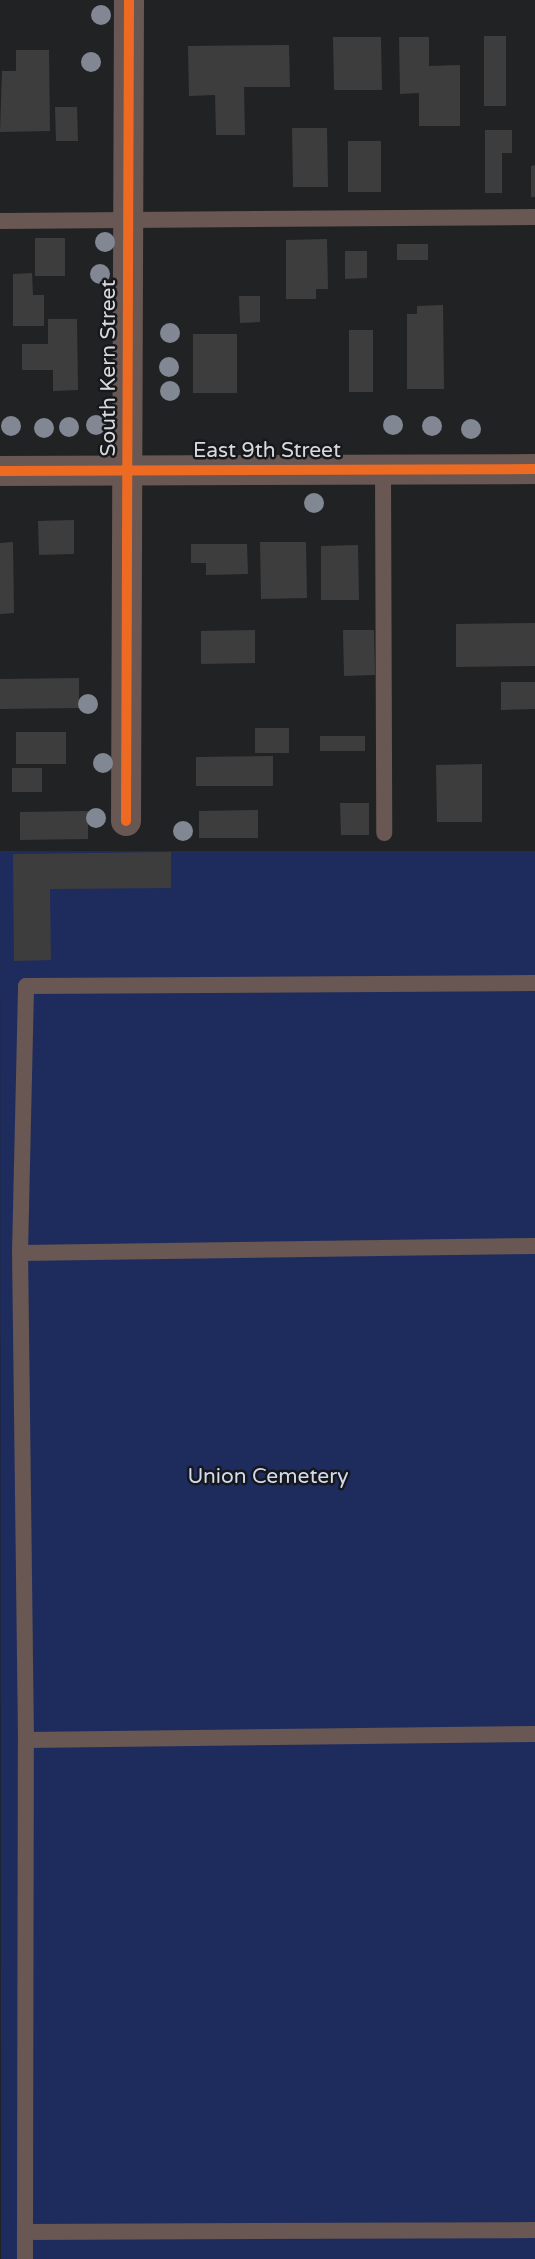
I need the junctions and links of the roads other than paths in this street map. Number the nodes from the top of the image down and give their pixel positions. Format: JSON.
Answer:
{"nodes":[{"id":1,"x":129,"y":0,"type":"edge"},
{"id":2,"x":535,"y":217,"type":"edge"},
{"id":3,"x":128,"y":220,"type":"junction"},
{"id":4,"x":0,"y":221,"type":"edge"},
{"id":5,"x":535,"y":469,"type":"edge"},
{"id":6,"x":128,"y":470,"type":"junction"},
{"id":7,"x":383,"y":470,"type":"junction"},
{"id":8,"x":0,"y":471,"type":"edge"},
{"id":9,"x":126,"y":821,"type":"dead end"},
{"id":10,"x":384,"y":833,"type":"dead end"},
{"id":11,"x":535,"y":983,"type":"edge"},
{"id":12,"x":535,"y":1246,"type":"edge"},
{"id":13,"x":20,"y":1253,"type":"junction"},
{"id":14,"x":535,"y":1734,"type":"edge"},
{"id":15,"x":26,"y":1740,"type":"junction"},
{"id":16,"x":535,"y":2230,"type":"edge"},
{"id":17,"x":25,"y":2232,"type":"junction"},
{"id":18,"x":24,"y":2259,"type":"edge"}],
"edges":[{"from":1,"to":3,"type":"street","name":"South Kern Street"},
{"from":2,"to":3,"type":"lane"},
{"from":3,"to":4,"type":"lane"},
{"from":3,"to":6,"type":"street","name":"South Kern Street"},
{"from":5,"to":7,"type":"street","name":"East 9th Street"},
{"from":6,"to":7,"type":"street","name":"East 9th Street"},
{"from":6,"to":8,"type":"street","name":"East 9th Street"},
{"from":6,"to":9,"type":"street","name":"South Kern Street"},
{"from":7,"to":10,"type":"lane"},
{"from":11,"to":13,"type":"lane"},
{"from":12,"to":13,"type":"lane"},
{"from":13,"to":15,"type":"lane"},
{"from":14,"to":15,"type":"lane"},
{"from":15,"to":17,"type":"lane"},
{"from":16,"to":17,"type":"lane"},
{"from":17,"to":18,"type":"lane"}]}
